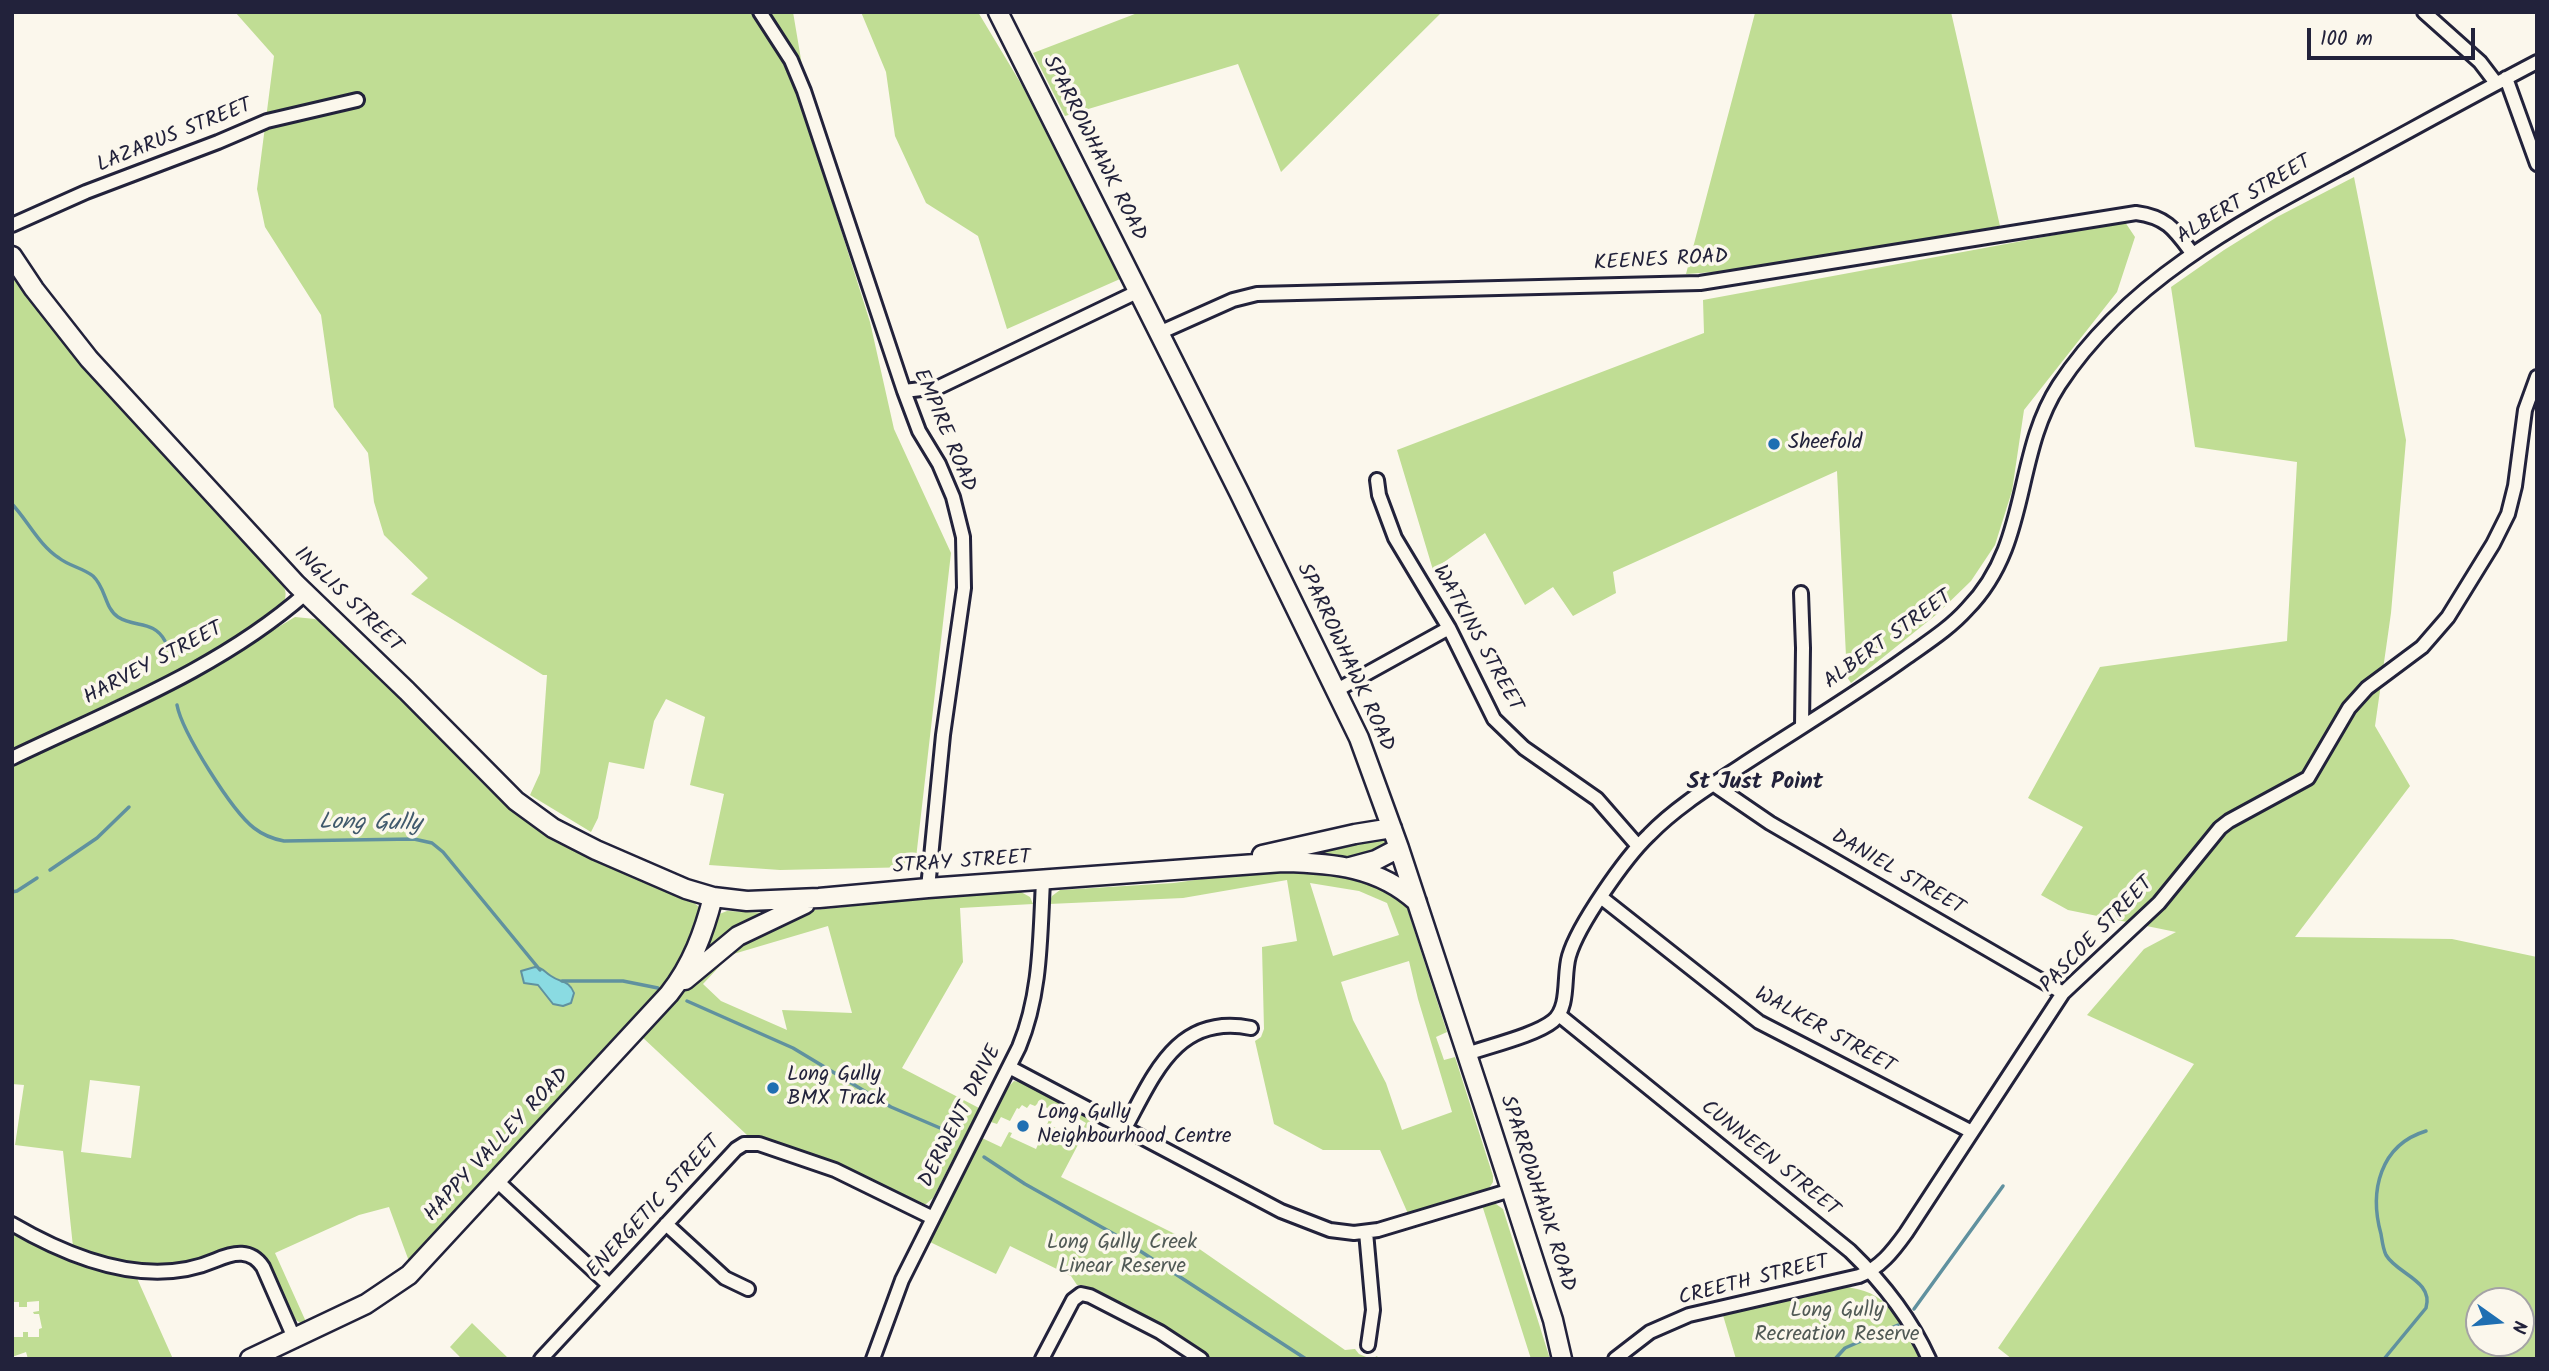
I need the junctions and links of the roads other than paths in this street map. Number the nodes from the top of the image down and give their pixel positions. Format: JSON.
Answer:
{"nodes":[{"id":1,"x":760,"y":12,"type":"edge"},
{"id":2,"x":998,"y":12,"type":"edge"},
{"id":3,"x":2424,"y":12,"type":"edge"},
{"id":4,"x":2537,"y":62,"type":"edge"},
{"id":5,"x":2501,"y":81,"type":"junction"},
{"id":6,"x":357,"y":100,"type":"dead end"},
{"id":7,"x":2537,"y":164,"type":"edge"},
{"id":8,"x":12,"y":225,"type":"edge"},
{"id":9,"x":2192,"y":253,"type":"junction"},
{"id":10,"x":12,"y":256,"type":"edge"},
{"id":11,"x":1139,"y":291,"type":"junction"},
{"id":12,"x":1159,"y":333,"type":"junction"},
{"id":13,"x":2537,"y":377,"type":"edge"},
{"id":14,"x":904,"y":391,"type":"junction"},
{"id":15,"x":1377,"y":480,"type":"dead end"},
{"id":16,"x":1801,"y":593,"type":"dead end"},
{"id":17,"x":305,"y":594,"type":"junction"},
{"id":18,"x":1449,"y":628,"type":"junction"},
{"id":19,"x":1337,"y":690,"type":"junction"},
{"id":20,"x":1802,"y":726,"type":"junction"},
{"id":21,"x":12,"y":758,"type":"edge"},
{"id":22,"x":1713,"y":784,"type":"junction"},
{"id":23,"x":1392,"y":828,"type":"junction"},
{"id":24,"x":1638,"y":846,"type":"junction"},
{"id":25,"x":1399,"y":848,"type":"junction"},
{"id":26,"x":1214,"y":867,"type":"junction"},
{"id":27,"x":1349,"y":867,"type":"junction"},
{"id":28,"x":1043,"y":881,"type":"junction"},
{"id":29,"x":928,"y":888,"type":"junction"},
{"id":30,"x":713,"y":897,"type":"junction"},
{"id":31,"x":819,"y":898,"type":"junction"},
{"id":32,"x":1602,"y":898,"type":"junction"},
{"id":33,"x":1417,"y":902,"type":"junction"},
{"id":34,"x":2063,"y":993,"type":"junction"},
{"id":35,"x":669,"y":994,"type":"junction"},
{"id":36,"x":1559,"y":1015,"type":"junction"},
{"id":37,"x":1251,"y":1028,"type":"dead end"},
{"id":38,"x":1467,"y":1054,"type":"junction"},
{"id":39,"x":1009,"y":1067,"type":"junction"},
{"id":40,"x":1125,"y":1128,"type":"junction"},
{"id":41,"x":1972,"y":1132,"type":"junction"},
{"id":42,"x":497,"y":1181,"type":"junction"},
{"id":43,"x":1511,"y":1190,"type":"junction"},
{"id":44,"x":933,"y":1218,"type":"junction"},
{"id":45,"x":12,"y":1224,"type":"edge"},
{"id":46,"x":666,"y":1224,"type":"junction"},
{"id":47,"x":1366,"y":1232,"type":"junction"},
{"id":48,"x":1870,"y":1272,"type":"junction"},
{"id":49,"x":609,"y":1285,"type":"junction"},
{"id":50,"x":748,"y":1289,"type":"dead end"},
{"id":51,"x":295,"y":1340,"type":"junction"},
{"id":52,"x":1368,"y":1345,"type":"dead end"},
{"id":53,"x":548,"y":1356,"type":"edge"},
{"id":54,"x":250,"y":1359,"type":"edge"},
{"id":55,"x":873,"y":1359,"type":"edge"},
{"id":56,"x":1042,"y":1359,"type":"edge"},
{"id":57,"x":1201,"y":1359,"type":"edge"},
{"id":58,"x":1563,"y":1359,"type":"edge"},
{"id":59,"x":1615,"y":1359,"type":"edge"},
{"id":60,"x":1929,"y":1359,"type":"edge"}],
"edges":[{"from":1,"to":14,"type":"street","name":"EMPIRE ROAD"},
{"from":2,"to":11,"type":"main road","name":"SPARROWHAWK ROAD"},
{"from":3,"to":5,"type":"street"},
{"from":4,"to":5,"type":"street","name":"ALBERT STREET"},
{"from":5,"to":7,"type":"street"},
{"from":5,"to":9,"type":"street","name":"ALBERT STREET"},
{"from":6,"to":8,"type":"street","name":"LAZARUS STREET"},
{"from":9,"to":12,"type":"street","name":"KEENES ROAD"},
{"from":9,"to":20,"type":"street","name":"ALBERT STREET"},
{"from":10,"to":17,"type":"main road","name":"INGLIS STREET"},
{"from":11,"to":12,"type":"main road","name":"SPARROWHAWK ROAD"},
{"from":11,"to":14,"type":"street"},
{"from":12,"to":19,"type":"main road","name":"SPARROWHAWK ROAD"},
{"from":13,"to":34,"type":"street","name":"PASCOE STREET"},
{"from":14,"to":29,"type":"street","name":"EMPIRE ROAD"},
{"from":15,"to":18,"type":"street","name":"WATKINS STREET"},
{"from":16,"to":20,"type":"street"},
{"from":17,"to":21,"type":"street","name":"HARVEY STREET"},
{"from":17,"to":30,"type":"main road","name":"INGLIS STREET"},
{"from":18,"to":19,"type":"street"},
{"from":18,"to":24,"type":"street","name":"WATKINS STREET"},
{"from":19,"to":23,"type":"main road","name":"SPARROWHAWK ROAD"},
{"from":20,"to":22,"type":"street","name":"ALBERT STREET"},
{"from":22,"to":24,"type":"street","name":"ALBERT STREET"},
{"from":22,"to":34,"type":"street","name":"DANIEL STREET"},
{"from":23,"to":25,"type":"main road","name":"SPARROWHAWK ROAD"},
{"from":23,"to":26,"type":"main road","name":"STRAY STREET"},
{"from":24,"to":32,"type":"street","name":"ALBERT STREET"},
{"from":25,"to":27,"type":"main road"},
{"from":25,"to":33,"type":"main road","name":"SPARROWHAWK ROAD"},
{"from":26,"to":27,"type":"main road","name":"STRAY STREET"},
{"from":26,"to":28,"type":"main road","name":"STRAY STREET"},
{"from":27,"to":33,"type":"main road","name":"STRAY STREET"},
{"from":28,"to":29,"type":"main road","name":"STRAY STREET"},
{"from":28,"to":39,"type":"street","name":"DERWENT DRIVE"},
{"from":29,"to":31,"type":"main road","name":"STRAY STREET"},
{"from":30,"to":31,"type":"main road","name":"STRAY STREET"},
{"from":30,"to":35,"type":"main road","name":"HAPPY VALLEY ROAD"},
{"from":31,"to":35,"type":"main road"},
{"from":32,"to":36,"type":"street","name":"ALBERT STREET"},
{"from":32,"to":41,"type":"street","name":"WALKER STREET"},
{"from":33,"to":38,"type":"main road","name":"SPARROWHAWK ROAD"},
{"from":34,"to":41,"type":"street","name":"PASCOE STREET"},
{"from":35,"to":42,"type":"main road","name":"HAPPY VALLEY ROAD"},
{"from":36,"to":38,"type":"street"},
{"from":36,"to":48,"type":"street","name":"CUNNEEN STREET"},
{"from":37,"to":40,"type":"street"},
{"from":38,"to":43,"type":"main road","name":"SPARROWHAWK ROAD"},
{"from":39,"to":40,"type":"street"},
{"from":39,"to":44,"type":"street","name":"DERWENT DRIVE"},
{"from":40,"to":47,"type":"street"},
{"from":41,"to":48,"type":"street","name":"PASCOE STREET"},
{"from":42,"to":49,"type":"street"},
{"from":42,"to":51,"type":"main road","name":"HAPPY VALLEY ROAD"},
{"from":43,"to":47,"type":"street"},
{"from":43,"to":58,"type":"main road","name":"SPARROWHAWK ROAD"},
{"from":44,"to":46,"type":"street","name":"ENERGETIC STREET"},
{"from":44,"to":55,"type":"street","name":"DERWENT DRIVE"},
{"from":45,"to":51,"type":"street"},
{"from":46,"to":49,"type":"street","name":"ENERGETIC STREET"},
{"from":46,"to":50,"type":"street"},
{"from":47,"to":52,"type":"street"},
{"from":48,"to":59,"type":"street","name":"CREETH STREET"},
{"from":48,"to":60,"type":"street","name":"CUNNEEN STREET"},
{"from":49,"to":53,"type":"street","name":"ENERGETIC STREET"},
{"from":51,"to":54,"type":"main road","name":"HAPPY VALLEY ROAD"},
{"from":56,"to":57,"type":"street"}]}
